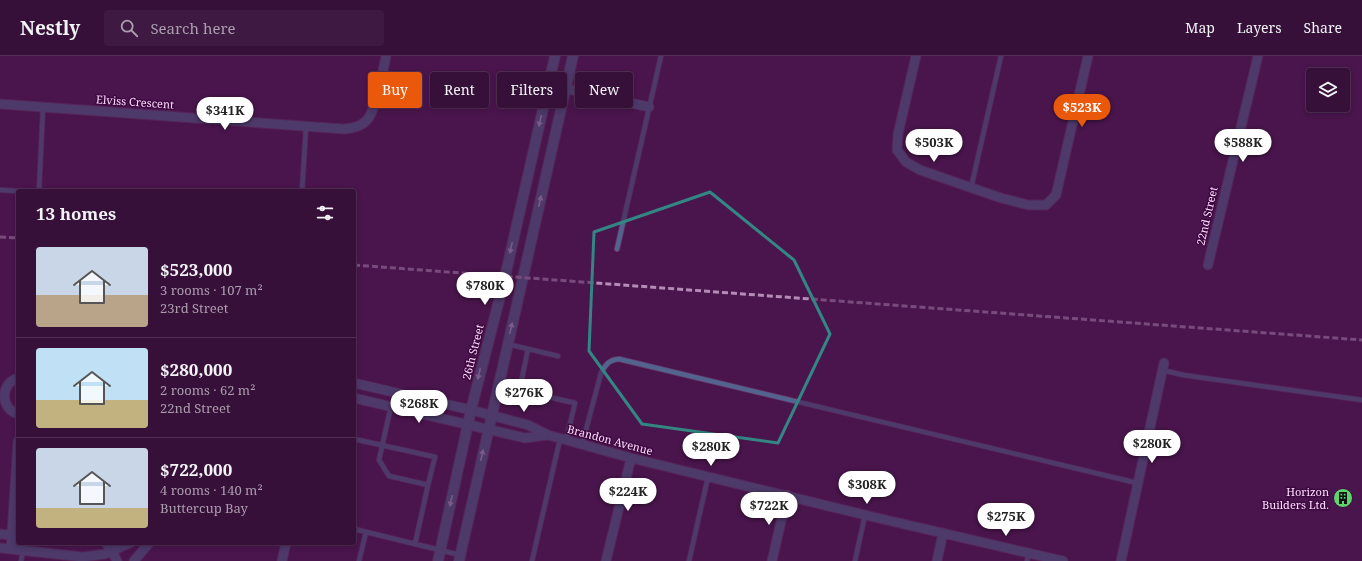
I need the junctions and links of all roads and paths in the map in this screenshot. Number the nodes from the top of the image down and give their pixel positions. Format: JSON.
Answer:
{"nodes":[{"id":1,"x":386,"y":56,"type":"edge"},
{"id":2,"x":555,"y":56,"type":"edge"},
{"id":3,"x":573,"y":56,"type":"edge"},
{"id":4,"x":660,"y":56,"type":"edge"},
{"id":5,"x":916,"y":56,"type":"edge"},
{"id":6,"x":1001,"y":56,"type":"edge"},
{"id":7,"x":1088,"y":56,"type":"edge"},
{"id":8,"x":1258,"y":56,"type":"edge"},
{"id":9,"x":552,"y":72,"type":"edge"},
{"id":10,"x":567,"y":84,"type":"edge"},
{"id":11,"x":567,"y":89,"type":"edge"},
{"id":12,"x":0,"y":104,"type":"edge"},
{"id":13,"x":43,"y":107,"type":"junction"},
{"id":14,"x":544,"y":108,"type":"edge"},
{"id":15,"x":562,"y":108,"type":"edge"},
{"id":16,"x":649,"y":108,"type":"junction"},
{"id":17,"x":306,"y":127,"type":"junction"},
{"id":18,"x":971,"y":188,"type":"junction"},
{"id":19,"x":39,"y":189,"type":"edge"},
{"id":20,"x":302,"y":189,"type":"edge"},
{"id":21,"x":0,"y":190,"type":"edge"},
{"id":22,"x":16,"y":191,"type":"edge"},
{"id":23,"x":517,"y":219,"type":"junction"},
{"id":24,"x":535,"y":223,"type":"junction"},
{"id":25,"x":617,"y":249,"type":"dead end"},
{"id":26,"x":1208,"y":265,"type":"dead end"},
{"id":27,"x":508,"y":344,"type":"junction"},
{"id":28,"x":528,"y":349,"type":"junction"},
{"id":29,"x":558,"y":356,"type":"dead end"},
{"id":30,"x":1163,"y":366,"type":"joint"},
{"id":31,"x":16,"y":379,"type":"edge"},
{"id":32,"x":356,"y":383,"type":"edge"},
{"id":33,"x":356,"y":398,"type":"edge"},
{"id":34,"x":1362,"y":400,"type":"edge"},
{"id":35,"x":391,"y":406,"type":"junction"},
{"id":36,"x":471,"y":410,"type":"junction"},
{"id":37,"x":16,"y":413,"type":"edge"},
{"id":38,"x":491,"y":416,"type":"junction"},
{"id":39,"x":468,"y":424,"type":"junction"},
{"id":40,"x":488,"y":429,"type":"junction"},
{"id":41,"x":548,"y":435,"type":"junction"},
{"id":42,"x":356,"y":440,"type":"edge"},
{"id":43,"x":563,"y":440,"type":"junction"},
{"id":44,"x":582,"y":445,"type":"junction"},
{"id":45,"x":382,"y":446,"type":"junction"},
{"id":46,"x":631,"y":458,"type":"junction"},
{"id":47,"x":708,"y":477,"type":"junction"},
{"id":48,"x":1137,"y":483,"type":"junction"},
{"id":49,"x":428,"y":485,"type":"junction"},
{"id":50,"x":787,"y":495,"type":"junction"},
{"id":51,"x":16,"y":504,"type":"edge"},
{"id":52,"x":865,"y":515,"type":"junction"},
{"id":53,"x":356,"y":530,"type":"edge"},
{"id":54,"x":366,"y":532,"type":"junction"},
{"id":55,"x":943,"y":533,"type":"junction"},
{"id":56,"x":0,"y":534,"type":"edge"},
{"id":57,"x":15,"y":536,"type":"edge"},
{"id":58,"x":416,"y":544,"type":"junction"},
{"id":59,"x":123,"y":545,"type":"edge"},
{"id":60,"x":147,"y":545,"type":"edge"},
{"id":61,"x":286,"y":545,"type":"edge"},
{"id":62,"x":0,"y":548,"type":"edge"},
{"id":63,"x":11,"y":549,"type":"junction"},
{"id":64,"x":107,"y":550,"type":"edge"},
{"id":65,"x":441,"y":550,"type":"junction"},
{"id":66,"x":23,"y":551,"type":"junction"},
{"id":67,"x":1028,"y":557,"type":"edge"},
{"id":68,"x":459,"y":558,"type":"edge"},
{"id":69,"x":21,"y":561,"type":"edge"},
{"id":70,"x":117,"y":561,"type":"edge"},
{"id":71,"x":134,"y":561,"type":"edge"},
{"id":72,"x":282,"y":561,"type":"edge"},
{"id":73,"x":360,"y":561,"type":"edge"},
{"id":74,"x":438,"y":561,"type":"edge"},
{"id":75,"x":532,"y":561,"type":"edge"},
{"id":76,"x":606,"y":561,"type":"edge"},
{"id":77,"x":689,"y":561,"type":"edge"},
{"id":78,"x":772,"y":561,"type":"edge"},
{"id":79,"x":855,"y":561,"type":"edge"},
{"id":80,"x":937,"y":561,"type":"edge"},
{"id":81,"x":1063,"y":561,"type":"edge"},
{"id":82,"x":1121,"y":561,"type":"edge"}],
"edges":[{"from":1,"to":17,"type":"street","name":"Elviss Crescent"},
{"from":2,"to":9,"type":"street","name":"26th Street"},
{"from":3,"to":10,"type":"street"},
{"from":4,"to":16,"type":"lane"},
{"from":5,"to":18,"type":"street"},
{"from":6,"to":18,"type":"lane"},
{"from":7,"to":18,"type":"street"},
{"from":8,"to":26,"type":"street","name":"22nd Street"},
{"from":11,"to":16,"type":"street"},
{"from":12,"to":13,"type":"street","name":"Elviss Crescent"},
{"from":13,"to":17,"type":"street","name":"Elviss Crescent"},
{"from":13,"to":19,"type":"lane"},
{"from":14,"to":23,"type":"street","name":"26th Street","one_way":true},
{"from":24,"to":15,"type":"street","one_way":true},
{"from":16,"to":25,"type":"lane"},
{"from":17,"to":20,"type":"lane"},
{"from":21,"to":22,"type":"lane"},
{"from":23,"to":24,"type":"street"},
{"from":23,"to":36,"type":"street","name":"26th Street","one_way":true},
{"from":27,"to":24,"type":"street","one_way":true},
{"from":27,"to":28,"type":"lane"},
{"from":27,"to":38,"type":"street"},
{"from":28,"to":29,"type":"lane"},
{"from":28,"to":43,"type":"lane"},
{"from":30,"to":34,"type":"lane"},
{"from":30,"to":48,"type":"street"},
{"from":31,"to":37,"type":"street"},
{"from":32,"to":36,"type":"street","name":"Brandon Avenue"},
{"from":33,"to":35,"type":"street","name":"Brandon Avenue"},
{"from":35,"to":39,"type":"street","name":"Brandon Avenue"},
{"from":35,"to":45,"type":"lane"},
{"from":36,"to":38,"type":"street","name":"Brandon Avenue"},
{"from":36,"to":39,"type":"street","name":"26th Street"},
{"from":38,"to":40,"type":"street"},
{"from":38,"to":41,"type":"street","name":"Brandon Avenue"},
{"from":39,"to":40,"type":"street","name":"Brandon Avenue"},
{"from":39,"to":65,"type":"street","name":"26th Street","one_way":true},
{"from":40,"to":41,"type":"street","name":"Brandon Avenue"},
{"from":68,"to":40,"type":"street","one_way":true},
{"from":41,"to":43,"type":"street","name":"Brandon Avenue"},
{"from":42,"to":45,"type":"lane"},
{"from":43,"to":44,"type":"street","name":"Brandon Avenue"},
{"from":43,"to":75,"type":"lane"},
{"from":44,"to":46,"type":"street","name":"Brandon Avenue"},
{"from":44,"to":48,"type":"lane"},
{"from":45,"to":49,"type":"lane"},
{"from":45,"to":49,"type":"lane"},
{"from":46,"to":47,"type":"street","name":"Brandon Avenue"},
{"from":46,"to":76,"type":"street"},
{"from":47,"to":50,"type":"street","name":"Brandon Avenue"},
{"from":47,"to":77,"type":"lane"},
{"from":48,"to":82,"type":"street"},
{"from":49,"to":58,"type":"lane"},
{"from":50,"to":52,"type":"street","name":"Brandon Avenue"},
{"from":50,"to":78,"type":"street"},
{"from":51,"to":57,"type":"street"},
{"from":52,"to":55,"type":"street","name":"Brandon Avenue"},
{"from":52,"to":79,"type":"lane"},
{"from":53,"to":54,"type":"lane"},
{"from":54,"to":58,"type":"lane"},
{"from":54,"to":73,"type":"lane"},
{"from":55,"to":67,"type":"street","name":"Brandon Avenue"},
{"from":55,"to":80,"type":"street"},
{"from":56,"to":57,"type":"street"},
{"from":57,"to":63,"type":"street"},
{"from":58,"to":65,"type":"lane"},
{"from":59,"to":64,"type":"street"},
{"from":60,"to":71,"type":"street"},
{"from":61,"to":72,"type":"street"},
{"from":62,"to":63,"type":"street"},
{"from":63,"to":66,"type":"street"},
{"from":64,"to":66,"type":"street"},
{"from":64,"to":70,"type":"street"},
{"from":65,"to":68,"type":"lane"},
{"from":65,"to":74,"type":"street","name":"26th Street"},
{"from":66,"to":69,"type":"lane"},
{"from":67,"to":81,"type":"street","name":"Brandon Avenue"}]}
